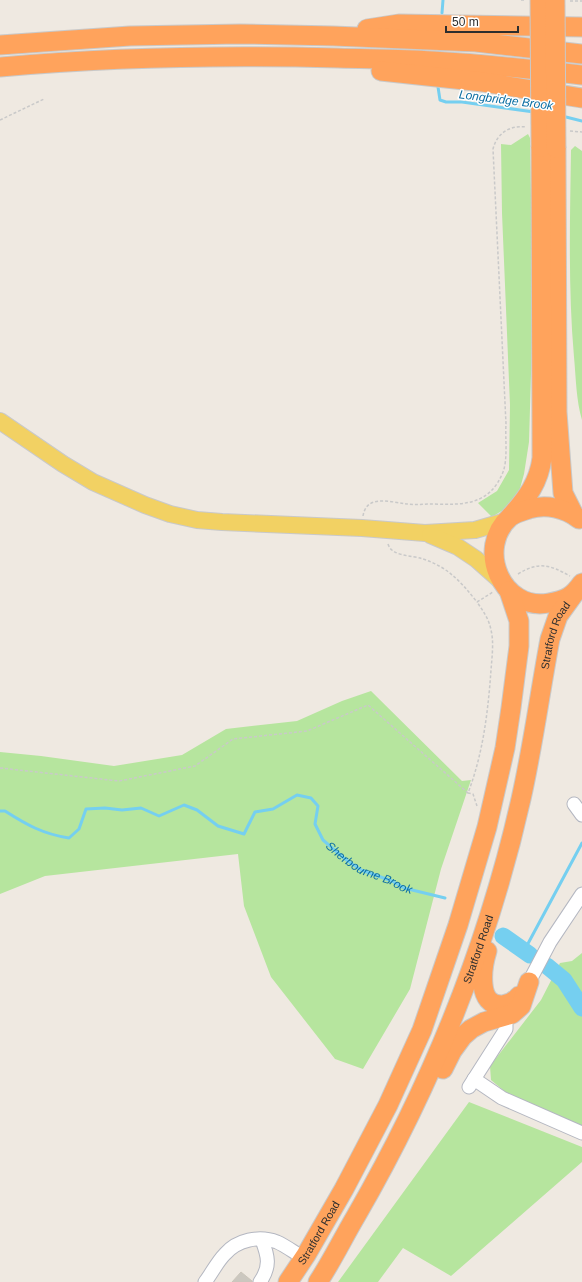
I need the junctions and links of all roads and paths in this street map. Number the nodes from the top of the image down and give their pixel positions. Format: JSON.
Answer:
{"nodes":[{"id":1,"x":540,"y":0,"type":"edge"},
{"id":2,"x":555,"y":0,"type":"edge"},
{"id":3,"x":582,"y":27,"type":"edge"},
{"id":4,"x":332,"y":36,"type":"junction"},
{"id":5,"x":0,"y":45,"type":"edge"},
{"id":6,"x":582,"y":54,"type":"edge"},
{"id":7,"x":272,"y":56,"type":"junction"},
{"id":8,"x":0,"y":67,"type":"edge"},
{"id":9,"x":582,"y":75,"type":"edge"},
{"id":10,"x":582,"y":98,"type":"edge"},
{"id":11,"x":44,"y":99,"type":"dead end"},
{"id":12,"x":0,"y":120,"type":"edge"},
{"id":13,"x":529,"y":127,"type":"dead end"},
{"id":14,"x":567,"y":130,"type":"dead end"},
{"id":15,"x":582,"y":132,"type":"edge"},
{"id":16,"x":548,"y":148,"type":"junction"},
{"id":17,"x":0,"y":421,"type":"edge"},
{"id":18,"x":580,"y":517,"type":"edge"},
{"id":19,"x":508,"y":518,"type":"junction"},
{"id":20,"x":362,"y":528,"type":"junction"},
{"id":21,"x":386,"y":530,"type":"junction"},
{"id":22,"x":425,"y":533,"type":"junction"},
{"id":23,"x":507,"y":584,"type":"junction"},
{"id":24,"x":576,"y":585,"type":"edge"},
{"id":25,"x":477,"y":602,"type":"junction"},
{"id":26,"x":0,"y":768,"type":"edge"},
{"id":27,"x":468,"y":793,"type":"junction"},
{"id":28,"x":521,"y":800,"type":"junction"},
{"id":29,"x":574,"y":804,"type":"dead end"},
{"id":30,"x":477,"y":806,"type":"dead end"},
{"id":31,"x":582,"y":815,"type":"edge"},
{"id":32,"x":582,"y":894,"type":"edge"},
{"id":33,"x":484,"y":963,"type":"junction"},
{"id":34,"x":529,"y":982,"type":"junction"},
{"id":35,"x":506,"y":1016,"type":"junction"},
{"id":36,"x":452,"y":1051,"type":"junction"},
{"id":37,"x":582,"y":1133,"type":"edge"},
{"id":38,"x":262,"y":1240,"type":"junction"},
{"id":39,"x":333,"y":1255,"type":"junction"},
{"id":40,"x":304,"y":1258,"type":"junction"},
{"id":41,"x":205,"y":1282,"type":"edge"},
{"id":42,"x":260,"y":1282,"type":"edge"},
{"id":43,"x":288,"y":1282,"type":"edge"},
{"id":44,"x":318,"y":1282,"type":"edge"}],
"edges":[{"from":1,"to":16,"type":"highway","bridge":true},
{"from":2,"to":16,"type":"highway","bridge":true},
{"from":3,"to":4,"type":"highway"},
{"from":4,"to":5,"type":"highway"},
{"from":4,"to":6,"type":"highway"},
{"from":7,"to":8,"type":"highway"},
{"from":7,"to":9,"type":"highway"},
{"from":7,"to":10,"type":"highway"},
{"from":11,"to":12,"type":"path"},
{"from":13,"to":20,"type":"path"},
{"from":14,"to":15,"type":"path"},
{"from":16,"to":18,"type":"highway"},
{"from":16,"to":19,"type":"highway","name":"Stratford Road"},
{"from":17,"to":20,"type":"main road"},
{"from":18,"to":19,"type":"highway"},
{"from":19,"to":22,"type":"main road"},
{"from":19,"to":23,"type":"highway","name":"Stratford Road"},
{"from":20,"to":21,"type":"main road"},
{"from":21,"to":22,"type":"main road"},
{"from":21,"to":25,"type":"path"},
{"from":22,"to":23,"type":"main road"},
{"from":23,"to":24,"type":"path"},
{"from":23,"to":24,"type":"highway"},
{"from":23,"to":25,"type":"path"},
{"from":23,"to":40,"type":"highway","name":"Stratford Road"},
{"from":24,"to":28,"type":"highway","name":"Stratford Road"},
{"from":25,"to":27,"type":"path"},
{"from":26,"to":27,"type":"path"},
{"from":27,"to":30,"type":"path"},
{"from":28,"to":33,"type":"highway"},
{"from":28,"to":39,"type":"highway","name":"Stratford Road"},
{"from":29,"to":31,"type":"street"},
{"from":32,"to":34,"type":"street"},
{"from":33,"to":34,"type":"highway"},
{"from":33,"to":36,"type":"highway"},
{"from":34,"to":35,"type":"highway"},
{"from":35,"to":36,"type":"highway"},
{"from":35,"to":37,"type":"street"},
{"from":36,"to":39,"type":"highway"},
{"from":38,"to":40,"type":"street"},
{"from":38,"to":41,"type":"street"},
{"from":38,"to":42,"type":"street"},
{"from":39,"to":44,"type":"highway","name":"Stratford Road"},
{"from":40,"to":43,"type":"highway","name":"Stratford Road"}]}
